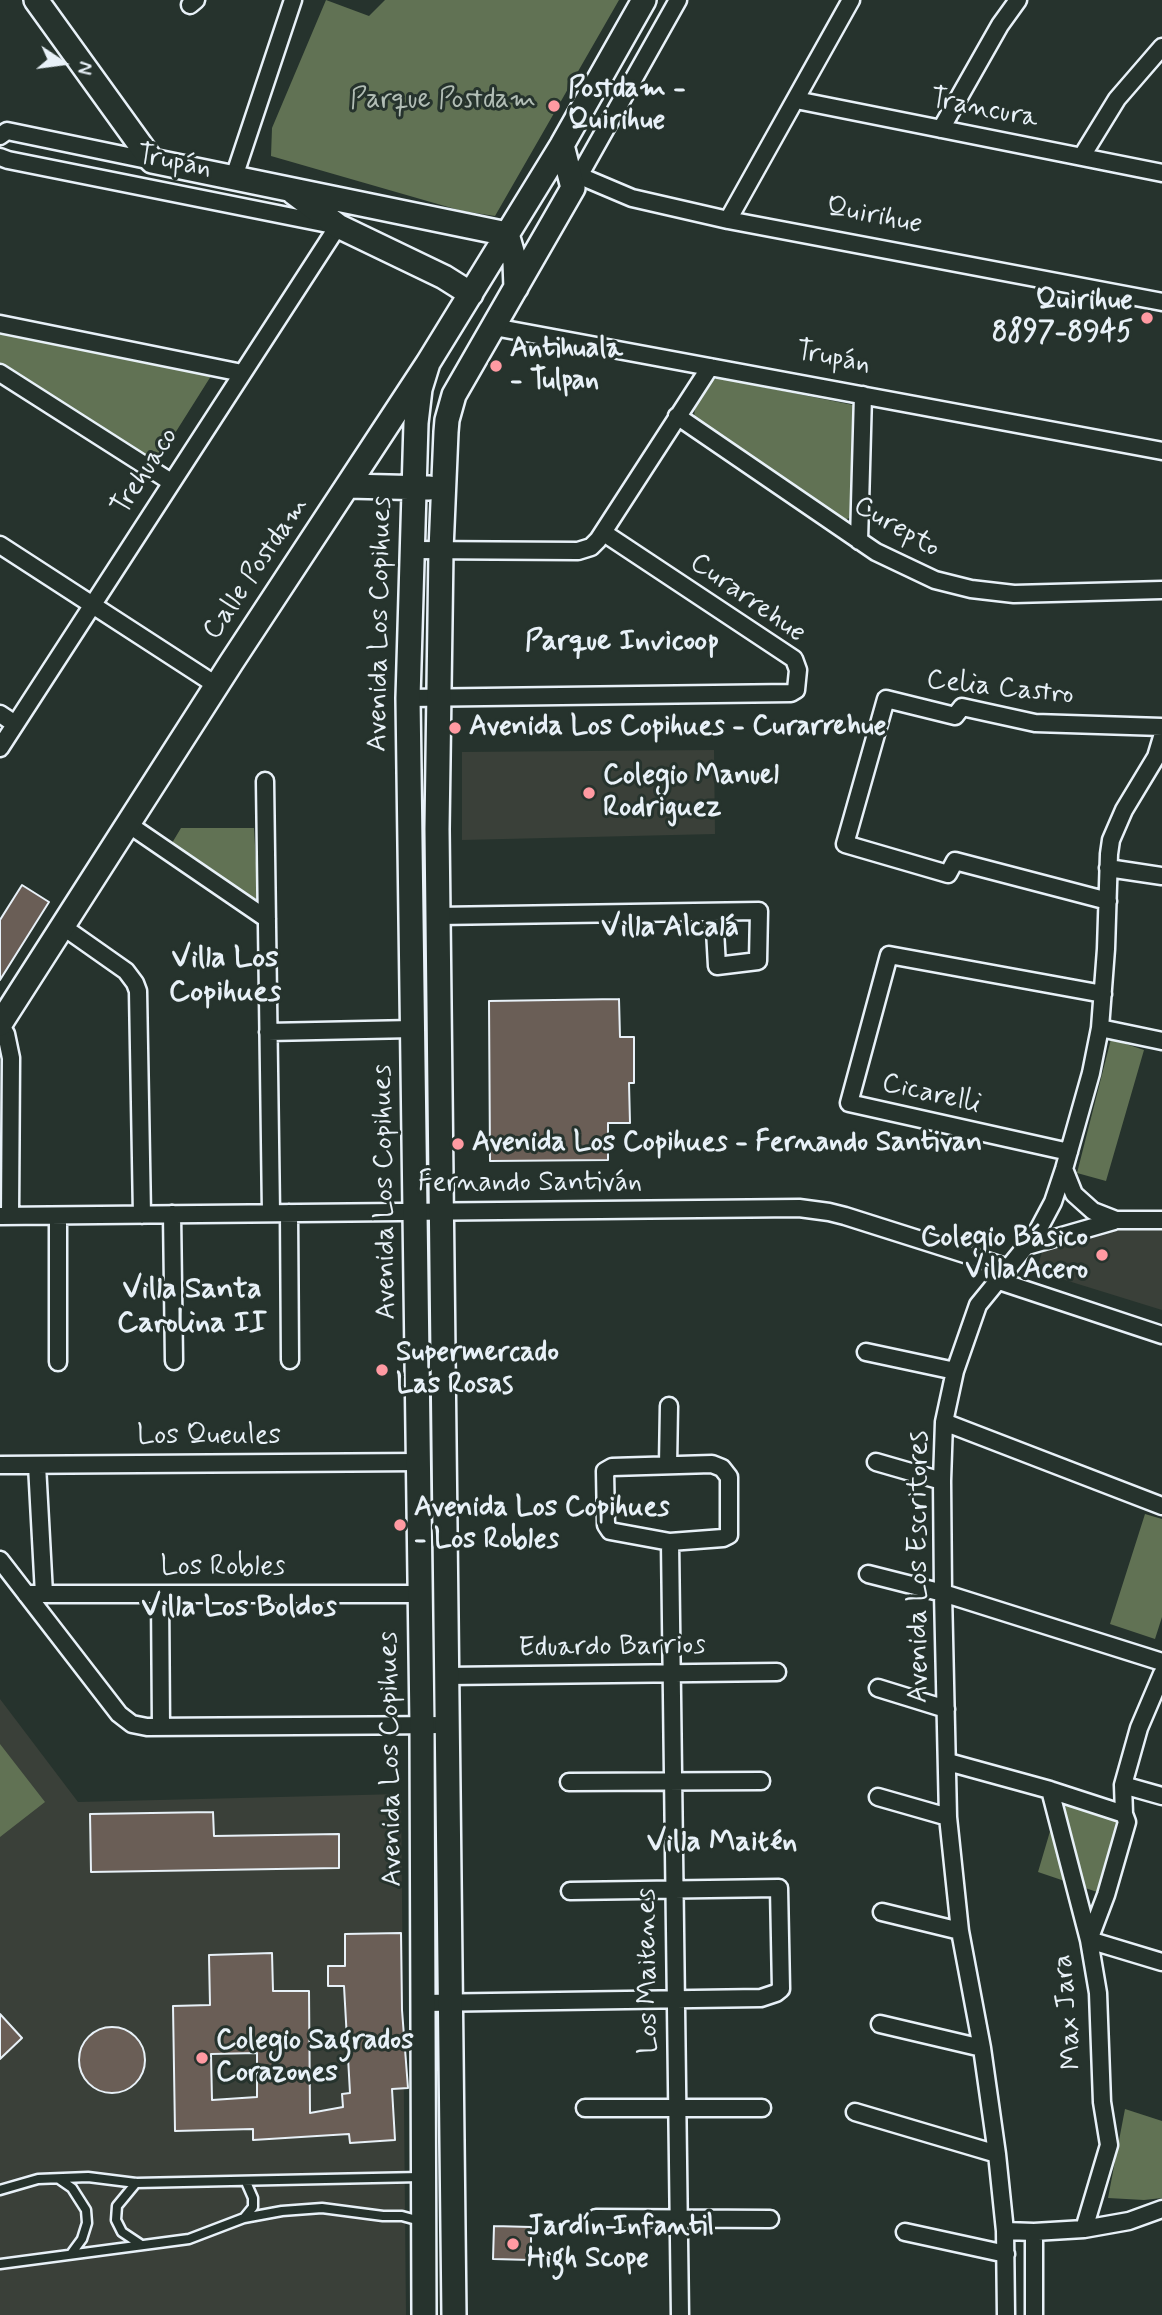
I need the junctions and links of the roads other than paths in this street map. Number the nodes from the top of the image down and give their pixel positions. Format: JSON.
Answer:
{"nodes":[{"id":1,"x":36,"y":0,"type":"edge"},
{"id":2,"x":293,"y":0,"type":"edge"},
{"id":3,"x":644,"y":0,"type":"edge"},
{"id":4,"x":678,"y":0,"type":"edge"},
{"id":5,"x":851,"y":0,"type":"edge"},
{"id":6,"x":1018,"y":0,"type":"edge"},
{"id":7,"x":1162,"y":47,"type":"edge"},
{"id":8,"x":796,"y":100,"type":"junction"},
{"id":9,"x":941,"y":129,"type":"junction"},
{"id":10,"x":0,"y":135,"type":"edge"},
{"id":11,"x":562,"y":145,"type":"junction"},
{"id":12,"x":1082,"y":156,"type":"junction"},
{"id":13,"x":0,"y":157,"type":"edge"},
{"id":14,"x":152,"y":161,"type":"junction"},
{"id":15,"x":1162,"y":173,"type":"edge"},
{"id":16,"x":234,"y":177,"type":"junction"},
{"id":17,"x":576,"y":182,"type":"junction"},
{"id":18,"x":287,"y":188,"type":"junction"},
{"id":19,"x":728,"y":220,"type":"junction"},
{"id":20,"x":338,"y":226,"type":"junction"},
{"id":21,"x":507,"y":234,"type":"junction"},
{"id":22,"x":516,"y":289,"type":"junction"},
{"id":23,"x":471,"y":294,"type":"junction"},
{"id":24,"x":1162,"y":302,"type":"edge"},
{"id":25,"x":0,"y":324,"type":"edge"},
{"id":26,"x":494,"y":327,"type":"junction"},
{"id":27,"x":428,"y":363,"type":"junction"},
{"id":28,"x":710,"y":367,"type":"junction"},
{"id":29,"x":0,"y":373,"type":"edge"},
{"id":30,"x":242,"y":373,"type":"junction"},
{"id":31,"x":863,"y":395,"type":"junction"},
{"id":32,"x":677,"y":416,"type":"junction"},
{"id":33,"x":1162,"y":451,"type":"edge"},
{"id":34,"x":171,"y":482,"type":"junction"},
{"id":35,"x":348,"y":486,"type":"junction"},
{"id":36,"x":414,"y":488,"type":"junction"},
{"id":37,"x":444,"y":489,"type":"junction"},
{"id":38,"x":604,"y":533,"type":"junction"},
{"id":39,"x":859,"y":541,"type":"junction"},
{"id":40,"x":0,"y":545,"type":"edge"},
{"id":41,"x":412,"y":550,"type":"junction"},
{"id":42,"x":441,"y":550,"type":"junction"},
{"id":43,"x":1162,"y":590,"type":"edge"},
{"id":44,"x":92,"y":604,"type":"junction"},
{"id":45,"x":216,"y":685,"type":"junction"},
{"id":46,"x":408,"y":698,"type":"junction"},
{"id":47,"x":438,"y":698,"type":"junction"},
{"id":48,"x":0,"y":714,"type":"edge"},
{"id":49,"x":15,"y":724,"type":"junction"},
{"id":50,"x":1162,"y":727,"type":"edge"},
{"id":51,"x":1162,"y":737,"type":"edge"},
{"id":52,"x":0,"y":748,"type":"edge"},
{"id":53,"x":265,"y":781,"type":"dead end"},
{"id":54,"x":128,"y":824,"type":"junction"},
{"id":55,"x":1108,"y":868,"type":"junction"},
{"id":56,"x":1162,"y":876,"type":"edge"},
{"id":57,"x":1108,"y":901,"type":"junction"},
{"id":58,"x":714,"y":912,"type":"dead end"},
{"id":59,"x":438,"y":916,"type":"junction"},
{"id":60,"x":267,"y":919,"type":"junction"},
{"id":61,"x":62,"y":926,"type":"junction"},
{"id":62,"x":1103,"y":994,"type":"junction"},
{"id":63,"x":7,"y":997,"type":"edge"},
{"id":64,"x":0,"y":1024,"type":"edge"},
{"id":65,"x":1100,"y":1028,"type":"junction"},
{"id":66,"x":413,"y":1029,"type":"junction"},
{"id":67,"x":268,"y":1032,"type":"junction"},
{"id":68,"x":1162,"y":1041,"type":"edge"},
{"id":69,"x":1069,"y":1152,"type":"junction"},
{"id":70,"x":1064,"y":1170,"type":"junction"},
{"id":71,"x":416,"y":1212,"type":"junction"},
{"id":72,"x":440,"y":1212,"type":"junction"},
{"id":73,"x":271,"y":1213,"type":"junction"},
{"id":74,"x":289,"y":1213,"type":"junction"},
{"id":75,"x":173,"y":1214,"type":"junction"},
{"id":76,"x":142,"y":1215,"type":"junction"},
{"id":77,"x":5,"y":1216,"type":"edge"},
{"id":78,"x":58,"y":1216,"type":"junction"},
{"id":79,"x":1116,"y":1220,"type":"junction"},
{"id":80,"x":1162,"y":1220,"type":"edge"},
{"id":81,"x":1027,"y":1246,"type":"junction"},
{"id":82,"x":1004,"y":1275,"type":"junction"},
{"id":83,"x":1162,"y":1335,"type":"edge"},
{"id":84,"x":866,"y":1353,"type":"dead end"},
{"id":85,"x":290,"y":1360,"type":"dead end"},
{"id":86,"x":174,"y":1361,"type":"dead end"},
{"id":87,"x":58,"y":1362,"type":"dead end"},
{"id":88,"x":955,"y":1371,"type":"junction"},
{"id":89,"x":669,"y":1406,"type":"dead end"},
{"id":90,"x":944,"y":1422,"type":"junction"},
{"id":91,"x":419,"y":1462,"type":"junction"},
{"id":92,"x":876,"y":1462,"type":"dead end"},
{"id":93,"x":0,"y":1465,"type":"edge"},
{"id":94,"x":37,"y":1465,"type":"junction"},
{"id":95,"x":668,"y":1465,"type":"junction"},
{"id":96,"x":942,"y":1481,"type":"junction"},
{"id":97,"x":1162,"y":1506,"type":"edge"},
{"id":98,"x":670,"y":1542,"type":"junction"},
{"id":99,"x":0,"y":1560,"type":"edge"},
{"id":100,"x":868,"y":1574,"type":"dead end"},
{"id":101,"x":943,"y":1593,"type":"junction"},
{"id":102,"x":26,"y":1594,"type":"junction"},
{"id":103,"x":44,"y":1594,"type":"junction"},
{"id":104,"x":160,"y":1594,"type":"junction"},
{"id":105,"x":421,"y":1594,"type":"junction"},
{"id":106,"x":1162,"y":1662,"type":"edge"},
{"id":107,"x":777,"y":1672,"type":"dead end"},
{"id":108,"x":672,"y":1674,"type":"junction"},
{"id":109,"x":1162,"y":1674,"type":"edge"},
{"id":110,"x":447,"y":1676,"type":"junction"},
{"id":111,"x":878,"y":1688,"type":"dead end"},
{"id":112,"x":946,"y":1709,"type":"junction"},
{"id":113,"x":422,"y":1725,"type":"junction"},
{"id":114,"x":448,"y":1725,"type":"junction"},
{"id":115,"x":161,"y":1727,"type":"junction"},
{"id":116,"x":947,"y":1762,"type":"junction"},
{"id":117,"x":761,"y":1781,"type":"dead end"},
{"id":118,"x":673,"y":1782,"type":"junction"},
{"id":119,"x":569,"y":1783,"type":"dead end"},
{"id":120,"x":1123,"y":1784,"type":"junction"},
{"id":121,"x":1050,"y":1790,"type":"junction"},
{"id":122,"x":1162,"y":1796,"type":"edge"},
{"id":123,"x":878,"y":1797,"type":"dead end"},
{"id":124,"x":1124,"y":1814,"type":"junction"},
{"id":125,"x":948,"y":1817,"type":"junction"},
{"id":126,"x":674,"y":1889,"type":"junction"},
{"id":127,"x":570,"y":1891,"type":"dead end"},
{"id":128,"x":882,"y":1912,"type":"dead end"},
{"id":129,"x":960,"y":1931,"type":"junction"},
{"id":130,"x":1088,"y":1940,"type":"junction"},
{"id":131,"x":1162,"y":1962,"type":"edge"},
{"id":132,"x":676,"y":2000,"type":"junction"},
{"id":133,"x":424,"y":2003,"type":"junction"},
{"id":134,"x":451,"y":2003,"type":"junction"},
{"id":135,"x":880,"y":2024,"type":"dead end"},
{"id":136,"x":982,"y":2048,"type":"junction"},
{"id":137,"x":677,"y":2106,"type":"junction"},
{"id":138,"x":584,"y":2108,"type":"dead end"},
{"id":139,"x":762,"y":2108,"type":"dead end"},
{"id":140,"x":855,"y":2112,"type":"dead end"},
{"id":141,"x":996,"y":2154,"type":"junction"},
{"id":142,"x":423,"y":2177,"type":"junction"},
{"id":143,"x":59,"y":2179,"type":"junction"},
{"id":144,"x":246,"y":2182,"type":"junction"},
{"id":145,"x":136,"y":2183,"type":"junction"},
{"id":146,"x":0,"y":2190,"type":"edge"},
{"id":147,"x":1162,"y":2209,"type":"edge"},
{"id":148,"x":678,"y":2217,"type":"junction"},
{"id":149,"x":244,"y":2218,"type":"junction"},
{"id":150,"x":596,"y":2218,"type":"dead end"},
{"id":151,"x":770,"y":2219,"type":"dead end"},
{"id":152,"x":424,"y":2221,"type":"junction"},
{"id":153,"x":1084,"y":2229,"type":"junction"},
{"id":154,"x":1005,"y":2231,"type":"junction"},
{"id":155,"x":905,"y":2232,"type":"dead end"},
{"id":156,"x":1034,"y":2232,"type":"junction"},
{"id":157,"x":140,"y":2244,"type":"junction"},
{"id":158,"x":71,"y":2254,"type":"junction"},
{"id":159,"x":1006,"y":2254,"type":"junction"},
{"id":160,"x":0,"y":2264,"type":"edge"},
{"id":161,"x":424,"y":2315,"type":"edge"},
{"id":162,"x":454,"y":2315,"type":"edge"},
{"id":163,"x":680,"y":2315,"type":"edge"},
{"id":164,"x":1006,"y":2315,"type":"edge"},
{"id":165,"x":1034,"y":2315,"type":"edge"}],
"edges":[{"from":1,"to":14,"type":"main road"},
{"from":2,"to":16,"type":"street"},
{"from":3,"to":11,"type":"main road","name":"Calle Postdam"},
{"from":4,"to":17,"type":"street"},
{"from":5,"to":8,"type":"street"},
{"from":6,"to":9,"type":"street"},
{"from":7,"to":12,"type":"street"},
{"from":8,"to":9,"type":"street","name":"Trancura"},
{"from":8,"to":19,"type":"street"},
{"from":9,"to":12,"type":"street","name":"Trancura"},
{"from":10,"to":14,"type":"street","name":"Trupán"},
{"from":11,"to":17,"type":"main road"},
{"from":11,"to":21,"type":"main road","name":"Calle Postdam"},
{"from":12,"to":15,"type":"street","name":"Trancura"},
{"from":13,"to":20,"type":"street","name":"Trupán"},
{"from":14,"to":16,"type":"main road","name":"Trupán"},
{"from":16,"to":18,"type":"main road","name":"Trupán"},
{"from":17,"to":19,"type":"street","name":"Quirihue"},
{"from":17,"to":22,"type":"main road"},
{"from":18,"to":20,"type":"main road","name":"Trupán"},
{"from":18,"to":21,"type":"main road","name":"Trupán"},
{"from":19,"to":24,"type":"street","name":"Quirihue"},
{"from":20,"to":23,"type":"main road","name":"Trupán"},
{"from":20,"to":30,"type":"street","name":"Trehuaco"},
{"from":21,"to":22,"type":"main road"},
{"from":21,"to":23,"type":"main road","name":"Calle Postdam"},
{"from":22,"to":26,"type":"main road"},
{"from":23,"to":27,"type":"main road","name":"Calle Postdam"},
{"from":25,"to":30,"type":"street"},
{"from":26,"to":28,"type":"street","name":"Trupán"},
{"from":26,"to":37,"type":"main road"},
{"from":27,"to":35,"type":"main road","name":"Calle Postdam"},
{"from":27,"to":36,"type":"main road","name":"Avenida Los Copihues"},
{"from":28,"to":31,"type":"street","name":"Trupán"},
{"from":28,"to":32,"type":"street"},
{"from":29,"to":34,"type":"street"},
{"from":30,"to":34,"type":"street","name":"Trehuaco"},
{"from":31,"to":33,"type":"street","name":"Trupán"},
{"from":31,"to":39,"type":"street"},
{"from":32,"to":38,"type":"street"},
{"from":32,"to":39,"type":"street","name":"Curepto"},
{"from":34,"to":44,"type":"street","name":"Trehuaco"},
{"from":35,"to":36,"type":"main road"},
{"from":35,"to":45,"type":"main road","name":"Calle Postdam"},
{"from":36,"to":37,"type":"main road"},
{"from":36,"to":41,"type":"main road","name":"Avenida Los Copihues"},
{"from":37,"to":42,"type":"main road","name":"Avenida Los Copihues"},
{"from":38,"to":42,"type":"street"},
{"from":38,"to":47,"type":"street","name":"Curarrehue"},
{"from":39,"to":43,"type":"street","name":"Curepto"},
{"from":40,"to":44,"type":"street"},
{"from":41,"to":42,"type":"street"},
{"from":41,"to":46,"type":"main road","name":"Avenida Los Copihues"},
{"from":42,"to":47,"type":"main road","name":"Avenida Los Copihues"},
{"from":44,"to":45,"type":"street"},
{"from":44,"to":49,"type":"street","name":"Trehuaco"},
{"from":45,"to":54,"type":"main road","name":"Calle Postdam"},
{"from":46,"to":47,"type":"street","name":"Curarrehue"},
{"from":46,"to":66,"type":"main road","name":"Avenida Los Copihues"},
{"from":47,"to":59,"type":"main road","name":"Avenida Los Copihues"},
{"from":48,"to":49,"type":"street"},
{"from":49,"to":52,"type":"street","name":"Trehuaco"},
{"from":50,"to":57,"type":"street","name":"Celia Castro"},
{"from":51,"to":55,"type":"street","name":"Avenida Los Escritores"},
{"from":53,"to":60,"type":"street"},
{"from":54,"to":60,"type":"street"},
{"from":54,"to":61,"type":"main road","name":"Calle Postdam"},
{"from":55,"to":56,"type":"street"},
{"from":55,"to":57,"type":"street","name":"Avenida Los Escritores"},
{"from":57,"to":62,"type":"street","name":"Avenida Los Escritores"},
{"from":58,"to":59,"type":"street"},
{"from":59,"to":72,"type":"main road","name":"Avenida Los Copihues"},
{"from":60,"to":67,"type":"street"},
{"from":61,"to":63,"type":"main road","name":"Calle Postdam"},
{"from":61,"to":76,"type":"street"},
{"from":62,"to":65,"type":"street","name":"Avenida Los Escritores"},
{"from":62,"to":69,"type":"street","name":"Cicarelli"},
{"from":63,"to":64,"type":"main road","name":"Calle Postdam"},
{"from":64,"to":77,"type":"street"},
{"from":65,"to":68,"type":"street"},
{"from":65,"to":69,"type":"street","name":"Avenida Los Escritores"},
{"from":66,"to":67,"type":"street"},
{"from":66,"to":71,"type":"main road","name":"Avenida Los Copihues"},
{"from":67,"to":73,"type":"street"},
{"from":69,"to":70,"type":"street","name":"Avenida Los Escritores"},
{"from":70,"to":79,"type":"street"},
{"from":70,"to":81,"type":"street","name":"Avenida Los Escritores"},
{"from":71,"to":72,"type":"street","name":"Fernando Santiván"},
{"from":71,"to":74,"type":"street","name":"Fernando Santiván"},
{"from":71,"to":91,"type":"main road","name":"Avenida Los Copihues"},
{"from":72,"to":82,"type":"street","name":"Fernando Santiván"},
{"from":72,"to":110,"type":"main road","name":"Avenida Los Copihues"},
{"from":73,"to":74,"type":"street","name":"Fernando Santiván"},
{"from":73,"to":75,"type":"street","name":"Fernando Santiván"},
{"from":74,"to":85,"type":"street"},
{"from":75,"to":76,"type":"street","name":"Fernando Santiván"},
{"from":75,"to":86,"type":"street"},
{"from":76,"to":78,"type":"street","name":"Fernando Santiván"},
{"from":77,"to":78,"type":"street","name":"Fernando Santiván"},
{"from":78,"to":87,"type":"street"},
{"from":79,"to":80,"type":"street"},
{"from":79,"to":81,"type":"street"},
{"from":81,"to":82,"type":"street","name":"Avenida Los Escritores"},
{"from":82,"to":83,"type":"street","name":"Fernando Santiván"},
{"from":82,"to":88,"type":"street","name":"Avenida Los Escritores"},
{"from":84,"to":88,"type":"street"},
{"from":88,"to":90,"type":"street","name":"Avenida Los Escritores"},
{"from":89,"to":95,"type":"street"},
{"from":90,"to":96,"type":"street","name":"Avenida Los Escritores"},
{"from":90,"to":97,"type":"street"},
{"from":91,"to":94,"type":"street","name":"Los Queules"},
{"from":91,"to":105,"type":"main road","name":"Avenida Los Copihues"},
{"from":92,"to":96,"type":"street"},
{"from":93,"to":94,"type":"street","name":"Los Queules"},
{"from":94,"to":103,"type":"street"},
{"from":95,"to":98,"type":"street"},
{"from":95,"to":98,"type":"street"},
{"from":96,"to":101,"type":"street","name":"Avenida Los Escritores"},
{"from":98,"to":108,"type":"street","name":"Los Maitenes"},
{"from":99,"to":102,"type":"street"},
{"from":100,"to":101,"type":"street"},
{"from":101,"to":106,"type":"street"},
{"from":101,"to":112,"type":"street","name":"Avenida Los Escritores"},
{"from":102,"to":103,"type":"street","name":"Los Robles"},
{"from":102,"to":115,"type":"street"},
{"from":103,"to":104,"type":"street","name":"Los Robles"},
{"from":104,"to":105,"type":"street","name":"Los Robles"},
{"from":104,"to":115,"type":"street"},
{"from":105,"to":113,"type":"main road","name":"Avenida Los Copihues"},
{"from":107,"to":108,"type":"street","name":"Eduardo Barrios"},
{"from":108,"to":110,"type":"street","name":"Eduardo Barrios"},
{"from":108,"to":118,"type":"street","name":"Los Maitenes"},
{"from":109,"to":120,"type":"street","name":"Max Jara"},
{"from":110,"to":114,"type":"main road","name":"Avenida Los Copihues"},
{"from":111,"to":112,"type":"street"},
{"from":112,"to":116,"type":"street","name":"Avenida Los Escritores"},
{"from":113,"to":114,"type":"street"},
{"from":113,"to":115,"type":"street"},
{"from":113,"to":133,"type":"main road","name":"Avenida Los Copihues"},
{"from":114,"to":134,"type":"main road","name":"Avenida Los Copihues"},
{"from":116,"to":121,"type":"street"},
{"from":116,"to":125,"type":"street","name":"Avenida Los Escritores"},
{"from":117,"to":118,"type":"street"},
{"from":118,"to":119,"type":"street"},
{"from":118,"to":126,"type":"street","name":"Los Maitenes"},
{"from":120,"to":122,"type":"street"},
{"from":120,"to":124,"type":"street","name":"Max Jara"},
{"from":121,"to":124,"type":"street"},
{"from":121,"to":130,"type":"street"},
{"from":123,"to":125,"type":"street"},
{"from":124,"to":130,"type":"street","name":"Max Jara"},
{"from":125,"to":129,"type":"street","name":"Avenida Los Escritores"},
{"from":126,"to":127,"type":"street"},
{"from":126,"to":132,"type":"street","name":"Los Maitenes"},
{"from":126,"to":132,"type":"street"},
{"from":128,"to":129,"type":"street"},
{"from":129,"to":136,"type":"street","name":"Avenida Los Escritores"},
{"from":130,"to":131,"type":"street"},
{"from":130,"to":153,"type":"street","name":"Max Jara"},
{"from":132,"to":134,"type":"street"},
{"from":132,"to":137,"type":"street","name":"Los Maitenes"},
{"from":133,"to":134,"type":"street"},
{"from":133,"to":142,"type":"main road","name":"Avenida Los Copihues"},
{"from":134,"to":162,"type":"main road","name":"Avenida Los Copihues"},
{"from":135,"to":136,"type":"street"},
{"from":136,"to":141,"type":"street","name":"Avenida Los Escritores"},
{"from":137,"to":138,"type":"street"},
{"from":137,"to":139,"type":"street"},
{"from":137,"to":148,"type":"street","name":"Los Maitenes"},
{"from":140,"to":141,"type":"street"},
{"from":141,"to":154,"type":"street","name":"Avenida Los Escritores"},
{"from":142,"to":144,"type":"lane"},
{"from":142,"to":152,"type":"main road","name":"Avenida Los Copihues"},
{"from":142,"to":162,"type":"main road"},
{"from":143,"to":145,"type":"lane"},
{"from":143,"to":146,"type":"lane"},
{"from":143,"to":158,"type":"lane"},
{"from":144,"to":145,"type":"lane"},
{"from":144,"to":149,"type":"lane"},
{"from":145,"to":157,"type":"lane"},
{"from":147,"to":153,"type":"street"},
{"from":148,"to":150,"type":"street"},
{"from":148,"to":151,"type":"street"},
{"from":148,"to":163,"type":"street","name":"Los Maitenes"},
{"from":149,"to":152,"type":"lane"},
{"from":149,"to":157,"type":"lane"},
{"from":152,"to":161,"type":"main road","name":"Avenida Los Copihues"},
{"from":153,"to":156,"type":"street"},
{"from":154,"to":156,"type":"street"},
{"from":154,"to":159,"type":"street","name":"Avenida Los Escritores"},
{"from":155,"to":159,"type":"street"},
{"from":156,"to":165,"type":"street"},
{"from":157,"to":158,"type":"lane"},
{"from":158,"to":160,"type":"lane"},
{"from":159,"to":164,"type":"street","name":"Avenida Los Escritores"}]}
